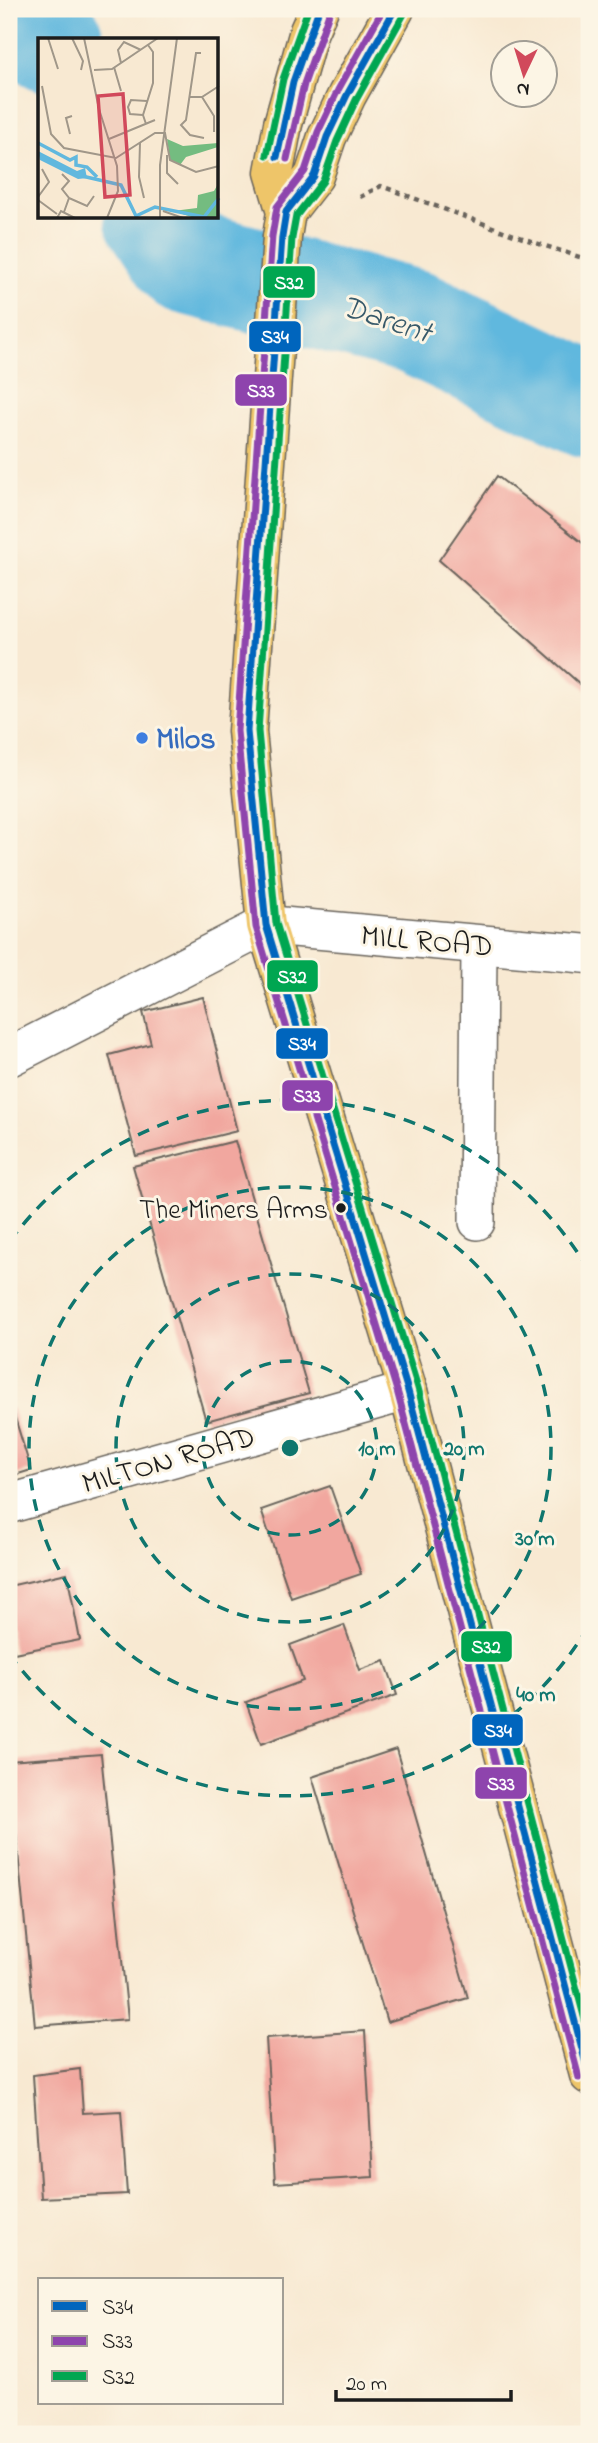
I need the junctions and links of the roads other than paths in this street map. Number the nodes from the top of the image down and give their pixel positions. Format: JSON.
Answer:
{"nodes":[{"id":1,"x":318,"y":9,"type":"edge"},
{"id":2,"x":395,"y":9,"type":"edge"},
{"id":3,"x":284,"y":225,"type":"junction"},
{"id":4,"x":266,"y":925,"type":"junction"},
{"id":5,"x":479,"y":944,"type":"junction"},
{"id":6,"x":589,"y":954,"type":"edge"},
{"id":7,"x":9,"y":1057,"type":"edge"},
{"id":8,"x":477,"y":1222,"type":"dead end"},
{"id":9,"x":408,"y":1391,"type":"junction"},
{"id":10,"x":9,"y":1504,"type":"edge"},
{"id":11,"x":589,"y":2075,"type":"edge"}],
"edges":[{"from":1,"to":3,"type":"main road"},
{"from":2,"to":3,"type":"main road"},
{"from":3,"to":4,"type":"main road"},
{"from":4,"to":5,"type":"street","name":"MILL ROAD"},
{"from":4,"to":7,"type":"street"},
{"from":4,"to":9,"type":"main road"},
{"from":5,"to":6,"type":"street","name":"MILL ROAD"},
{"from":5,"to":8,"type":"lane"},
{"from":9,"to":10,"type":"street","name":"MILTON ROAD"},
{"from":9,"to":11,"type":"main road"}]}
